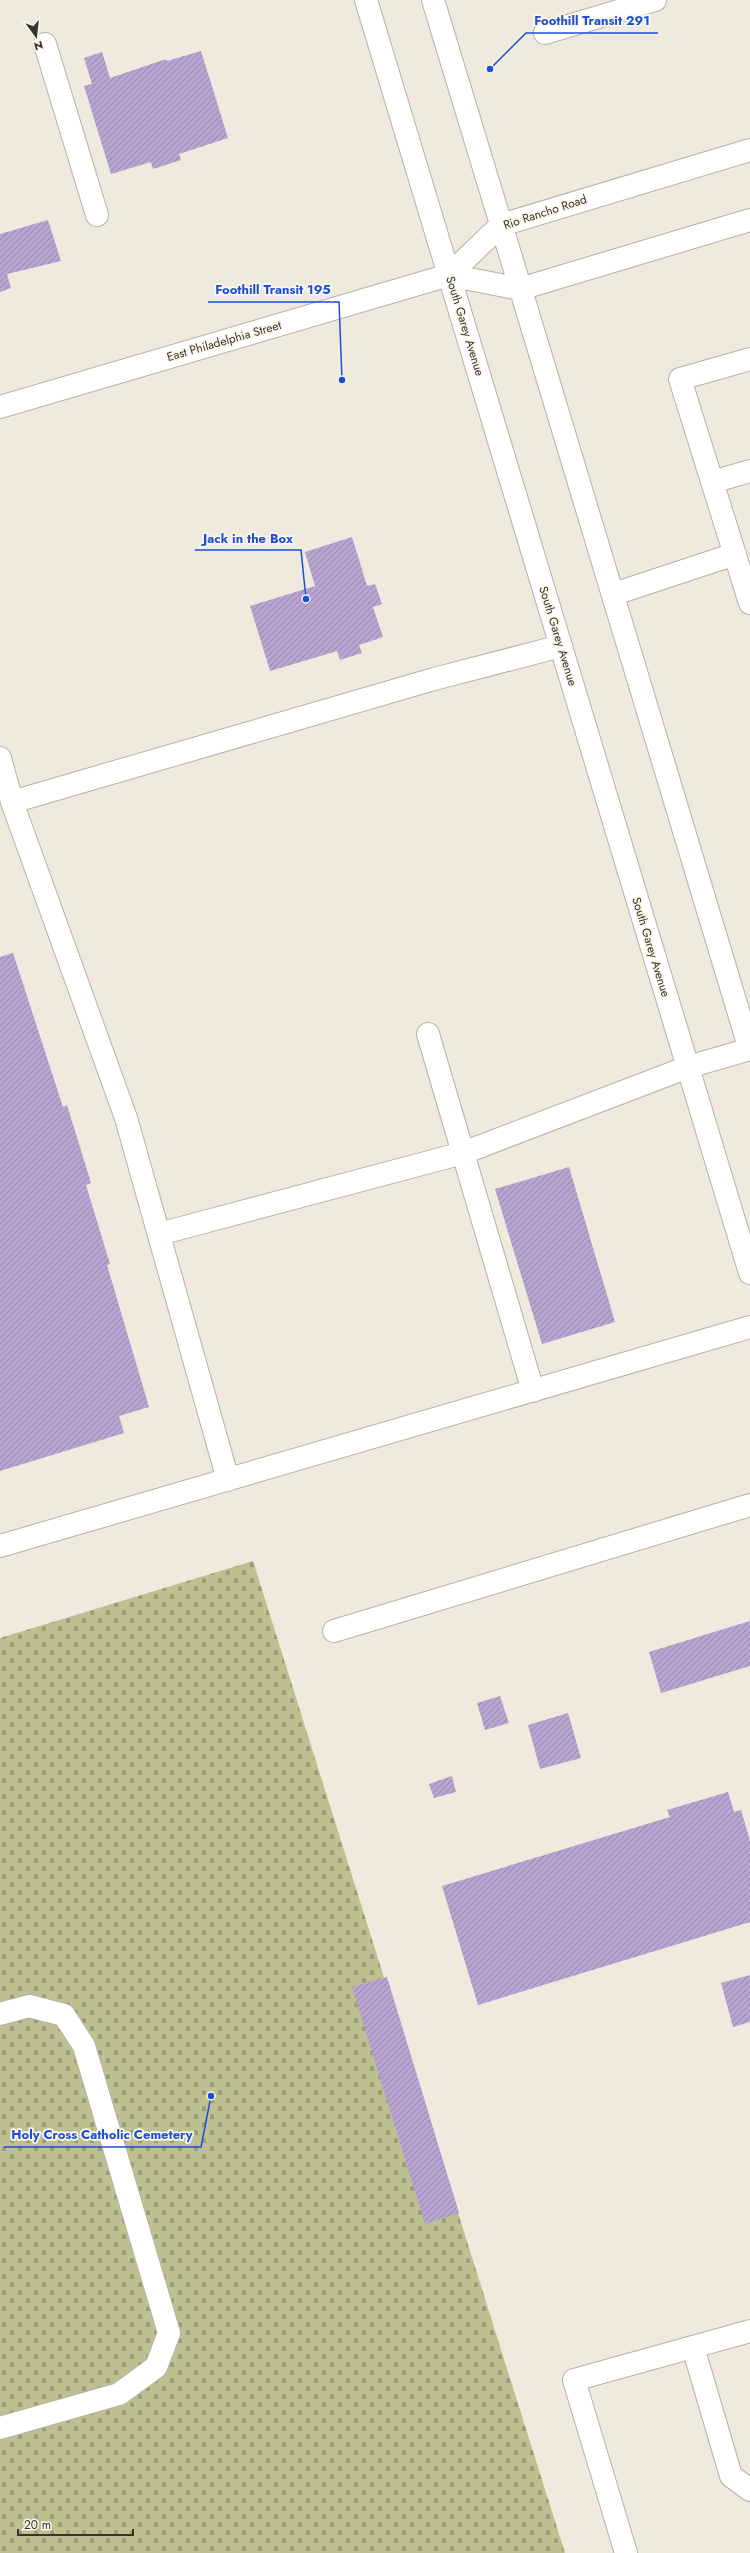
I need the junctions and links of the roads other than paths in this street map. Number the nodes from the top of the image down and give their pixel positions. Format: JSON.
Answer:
{"nodes":[{"id":1,"x":366,"y":0,"type":"edge"},
{"id":2,"x":433,"y":0,"type":"edge"},
{"id":3,"x":655,"y":0,"type":"edge"},
{"id":4,"x":545,"y":33,"type":"dead end"},
{"id":5,"x":45,"y":44,"type":"dead end"},
{"id":6,"x":750,"y":150,"type":"edge"},
{"id":7,"x":97,"y":215,"type":"dead end"},
{"id":8,"x":750,"y":220,"type":"edge"},
{"id":9,"x":501,"y":225,"type":"junction"},
{"id":10,"x":449,"y":275,"type":"junction"},
{"id":11,"x":520,"y":289,"type":"junction"},
{"id":12,"x":750,"y":359,"type":"edge"},
{"id":13,"x":0,"y":407,"type":"edge"},
{"id":14,"x":750,"y":471,"type":"edge"},
{"id":15,"x":712,"y":482,"type":"junction"},
{"id":16,"x":735,"y":554,"type":"junction"},
{"id":17,"x":614,"y":594,"type":"junction"},
{"id":18,"x":750,"y":603,"type":"edge"},
{"id":19,"x":561,"y":646,"type":"junction"},
{"id":20,"x":0,"y":758,"type":"edge"},
{"id":21,"x":12,"y":802,"type":"junction"},
{"id":22,"x":428,"y":1034,"type":"dead end"},
{"id":23,"x":750,"y":1049,"type":"edge"},
{"id":24,"x":688,"y":1067,"type":"junction"},
{"id":25,"x":463,"y":1153,"type":"junction"},
{"id":26,"x":159,"y":1234,"type":"junction"},
{"id":27,"x":750,"y":1273,"type":"edge"},
{"id":28,"x":750,"y":1327,"type":"edge"},
{"id":29,"x":533,"y":1391,"type":"junction"},
{"id":30,"x":228,"y":1480,"type":"junction"},
{"id":31,"x":750,"y":1505,"type":"edge"},
{"id":32,"x":0,"y":1546,"type":"edge"},
{"id":33,"x":334,"y":1631,"type":"dead end"},
{"id":34,"x":0,"y":2014,"type":"edge"},
{"id":35,"x":750,"y":2331,"type":"edge"},
{"id":36,"x":693,"y":2347,"type":"junction"},
{"id":37,"x":0,"y":2428,"type":"edge"},
{"id":38,"x":750,"y":2490,"type":"edge"},
{"id":39,"x":626,"y":2553,"type":"edge"}],
"edges":[{"from":1,"to":10,"type":"main road","name":"South Garey Avenue"},
{"from":2,"to":9,"type":"main road"},
{"from":3,"to":4,"type":"main road"},
{"from":5,"to":7,"type":"main road"},
{"from":6,"to":9,"type":"main road","name":"Rio Rancho Road"},
{"from":8,"to":11,"type":"main road"},
{"from":9,"to":10,"type":"main road","name":"Rio Rancho Road"},
{"from":9,"to":11,"type":"main road"},
{"from":10,"to":11,"type":"main road"},
{"from":10,"to":13,"type":"main road","name":"East Philadelphia Street"},
{"from":10,"to":19,"type":"main road","name":"South Garey Avenue"},
{"from":11,"to":17,"type":"main road"},
{"from":12,"to":15,"type":"main road"},
{"from":14,"to":15,"type":"main road"},
{"from":15,"to":16,"type":"main road"},
{"from":16,"to":17,"type":"main road"},
{"from":16,"to":18,"type":"main road"},
{"from":17,"to":23,"type":"main road"},
{"from":19,"to":21,"type":"main road"},
{"from":19,"to":24,"type":"main road","name":"South Garey Avenue"},
{"from":20,"to":21,"type":"main road"},
{"from":21,"to":26,"type":"main road"},
{"from":22,"to":25,"type":"main road"},
{"from":23,"to":24,"type":"main road"},
{"from":24,"to":25,"type":"main road"},
{"from":24,"to":27,"type":"main road","name":"South Garey Avenue"},
{"from":25,"to":26,"type":"main road"},
{"from":25,"to":29,"type":"main road"},
{"from":26,"to":30,"type":"main road"},
{"from":28,"to":29,"type":"main road"},
{"from":29,"to":30,"type":"main road"},
{"from":30,"to":32,"type":"main road"},
{"from":31,"to":33,"type":"main road"},
{"from":34,"to":37,"type":"main road"},
{"from":35,"to":36,"type":"main road"},
{"from":36,"to":38,"type":"main road"},
{"from":36,"to":39,"type":"main road"}]}
